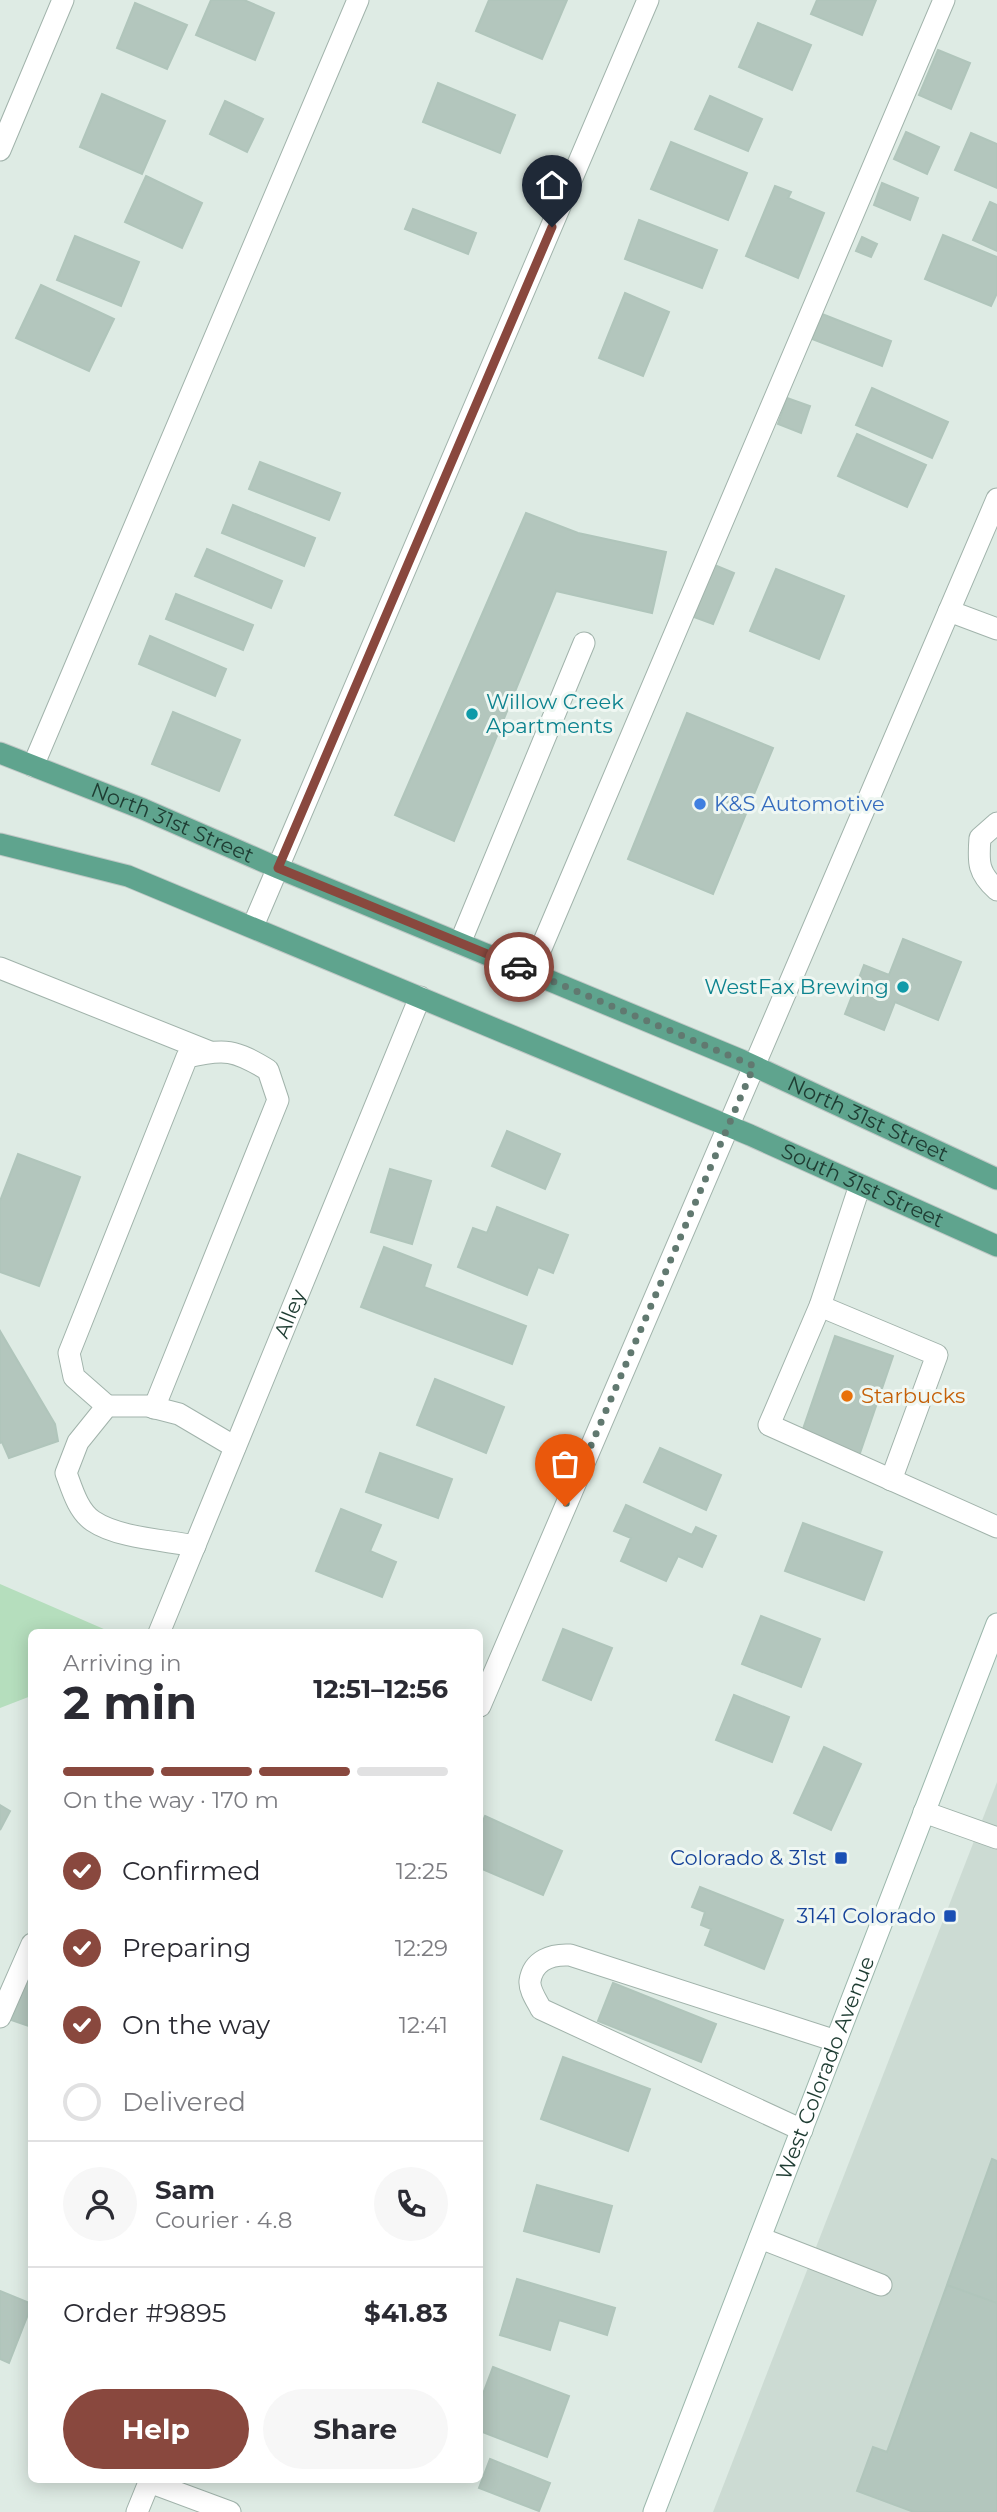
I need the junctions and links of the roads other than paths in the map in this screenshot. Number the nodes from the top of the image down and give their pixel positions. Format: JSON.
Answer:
{"nodes":[{"id":1,"x":63,"y":0,"type":"edge"},
{"id":2,"x":358,"y":0,"type":"edge"},
{"id":3,"x":648,"y":0,"type":"edge"},
{"id":4,"x":944,"y":0,"type":"edge"},
{"id":5,"x":0,"y":150,"type":"edge"},
{"id":6,"x":997,"y":499,"type":"edge"},
{"id":7,"x":949,"y":611,"type":"junction"},
{"id":8,"x":997,"y":629,"type":"edge"},
{"id":9,"x":584,"y":643,"type":"dead end"},
{"id":10,"x":0,"y":753,"type":"edge"},
{"id":11,"x":33,"y":766,"type":"junction"},
{"id":12,"x":997,"y":823,"type":"edge"},
{"id":13,"x":0,"y":844,"type":"edge"},
{"id":14,"x":278,"y":868,"type":"junction"},
{"id":15,"x":997,"y":890,"type":"edge"},
{"id":16,"x":253,"y":926,"type":"junction"},
{"id":17,"x":460,"y":943,"type":"junction"},
{"id":18,"x":0,"y":968,"type":"edge"},
{"id":19,"x":531,"y":972,"type":"junction"},
{"id":20,"x":420,"y":997,"type":"junction"},
{"id":21,"x":210,"y":1052,"type":"junction"},
{"id":22,"x":754,"y":1066,"type":"junction"},
{"id":23,"x":729,"y":1126,"type":"junction"},
{"id":24,"x":997,"y":1179,"type":"edge"},
{"id":25,"x":860,"y":1185,"type":"junction"},
{"id":26,"x":997,"y":1246,"type":"edge"},
{"id":27,"x":820,"y":1306,"type":"junction"},
{"id":28,"x":107,"y":1406,"type":"junction"},
{"id":29,"x":154,"y":1408,"type":"junction"},
{"id":30,"x":235,"y":1447,"type":"junction"},
{"id":31,"x":891,"y":1480,"type":"junction"},
{"id":32,"x":997,"y":1527,"type":"edge"},
{"id":33,"x":195,"y":1546,"type":"junction"},
{"id":34,"x":997,"y":1624,"type":"edge"},
{"id":35,"x":161,"y":1629,"type":"edge"},
{"id":36,"x":992,"y":1649,"type":"edge"},
{"id":37,"x":483,"y":1699,"type":"edge"},
{"id":38,"x":924,"y":1812,"type":"junction"},
{"id":39,"x":997,"y":1838,"type":"edge"},
{"id":40,"x":28,"y":1953,"type":"edge"},
{"id":41,"x":0,"y":2017,"type":"edge"},
{"id":42,"x":836,"y":2041,"type":"junction"},
{"id":43,"x":802,"y":2130,"type":"junction"},
{"id":44,"x":760,"y":2238,"type":"junction"},
{"id":45,"x":881,"y":2285,"type":"dead end"},
{"id":46,"x":149,"y":2483,"type":"edge"},
{"id":47,"x":155,"y":2483,"type":"edge"},
{"id":48,"x":137,"y":2512,"type":"edge"},
{"id":49,"x":230,"y":2512,"type":"edge"},
{"id":50,"x":654,"y":2512,"type":"edge"}],
"edges":[{"from":1,"to":5,"type":"street"},
{"from":2,"to":11,"type":"street"},
{"from":3,"to":14,"type":"street"},
{"from":4,"to":19,"type":"street"},
{"from":6,"to":7,"type":"street"},
{"from":7,"to":8,"type":"street"},
{"from":7,"to":22,"type":"street"},
{"from":9,"to":17,"type":"street"},
{"from":10,"to":11,"type":"main road","name":"North 31st Street"},
{"from":11,"to":14,"type":"main road","name":"North 31st Street"},
{"from":12,"to":15,"type":"street"},
{"from":13,"to":16,"type":"main road"},
{"from":14,"to":16,"type":"street"},
{"from":14,"to":17,"type":"main road","name":"North 31st Street"},
{"from":16,"to":20,"type":"main road"},
{"from":17,"to":19,"type":"main road","name":"North 31st Street"},
{"from":18,"to":21,"type":"street"},
{"from":19,"to":22,"type":"main road","name":"North 31st Street"},
{"from":20,"to":23,"type":"main road"},
{"from":20,"to":30,"type":"street","name":"Alley"},
{"from":21,"to":28,"type":"street"},
{"from":21,"to":29,"type":"street"},
{"from":22,"to":23,"type":"street"},
{"from":22,"to":24,"type":"main road","name":"North 31st Street"},
{"from":23,"to":25,"type":"main road","name":"South 31st Street"},
{"from":23,"to":37,"type":"street"},
{"from":25,"to":26,"type":"main road","name":"South 31st Street"},
{"from":25,"to":27,"type":"street"},
{"from":27,"to":31,"type":"street"},
{"from":27,"to":31,"type":"street"},
{"from":28,"to":29,"type":"street"},
{"from":28,"to":33,"type":"street"},
{"from":29,"to":30,"type":"street"},
{"from":30,"to":33,"type":"street","name":"Alley"},
{"from":31,"to":32,"type":"street"},
{"from":33,"to":35,"type":"street","name":"Alley"},
{"from":34,"to":36,"type":"street","name":"West Colorado Avenue"},
{"from":36,"to":38,"type":"street","name":"West Colorado Avenue"},
{"from":38,"to":39,"type":"street"},
{"from":38,"to":42,"type":"street","name":"West Colorado Avenue"},
{"from":40,"to":41,"type":"street"},
{"from":42,"to":43,"type":"street","name":"West Colorado Avenue"},
{"from":42,"to":43,"type":"street"},
{"from":43,"to":44,"type":"street","name":"West Colorado Avenue"},
{"from":44,"to":45,"type":"street"},
{"from":44,"to":50,"type":"street","name":"West Colorado Avenue"},
{"from":46,"to":48,"type":"street"},
{"from":47,"to":49,"type":"street"}]}
